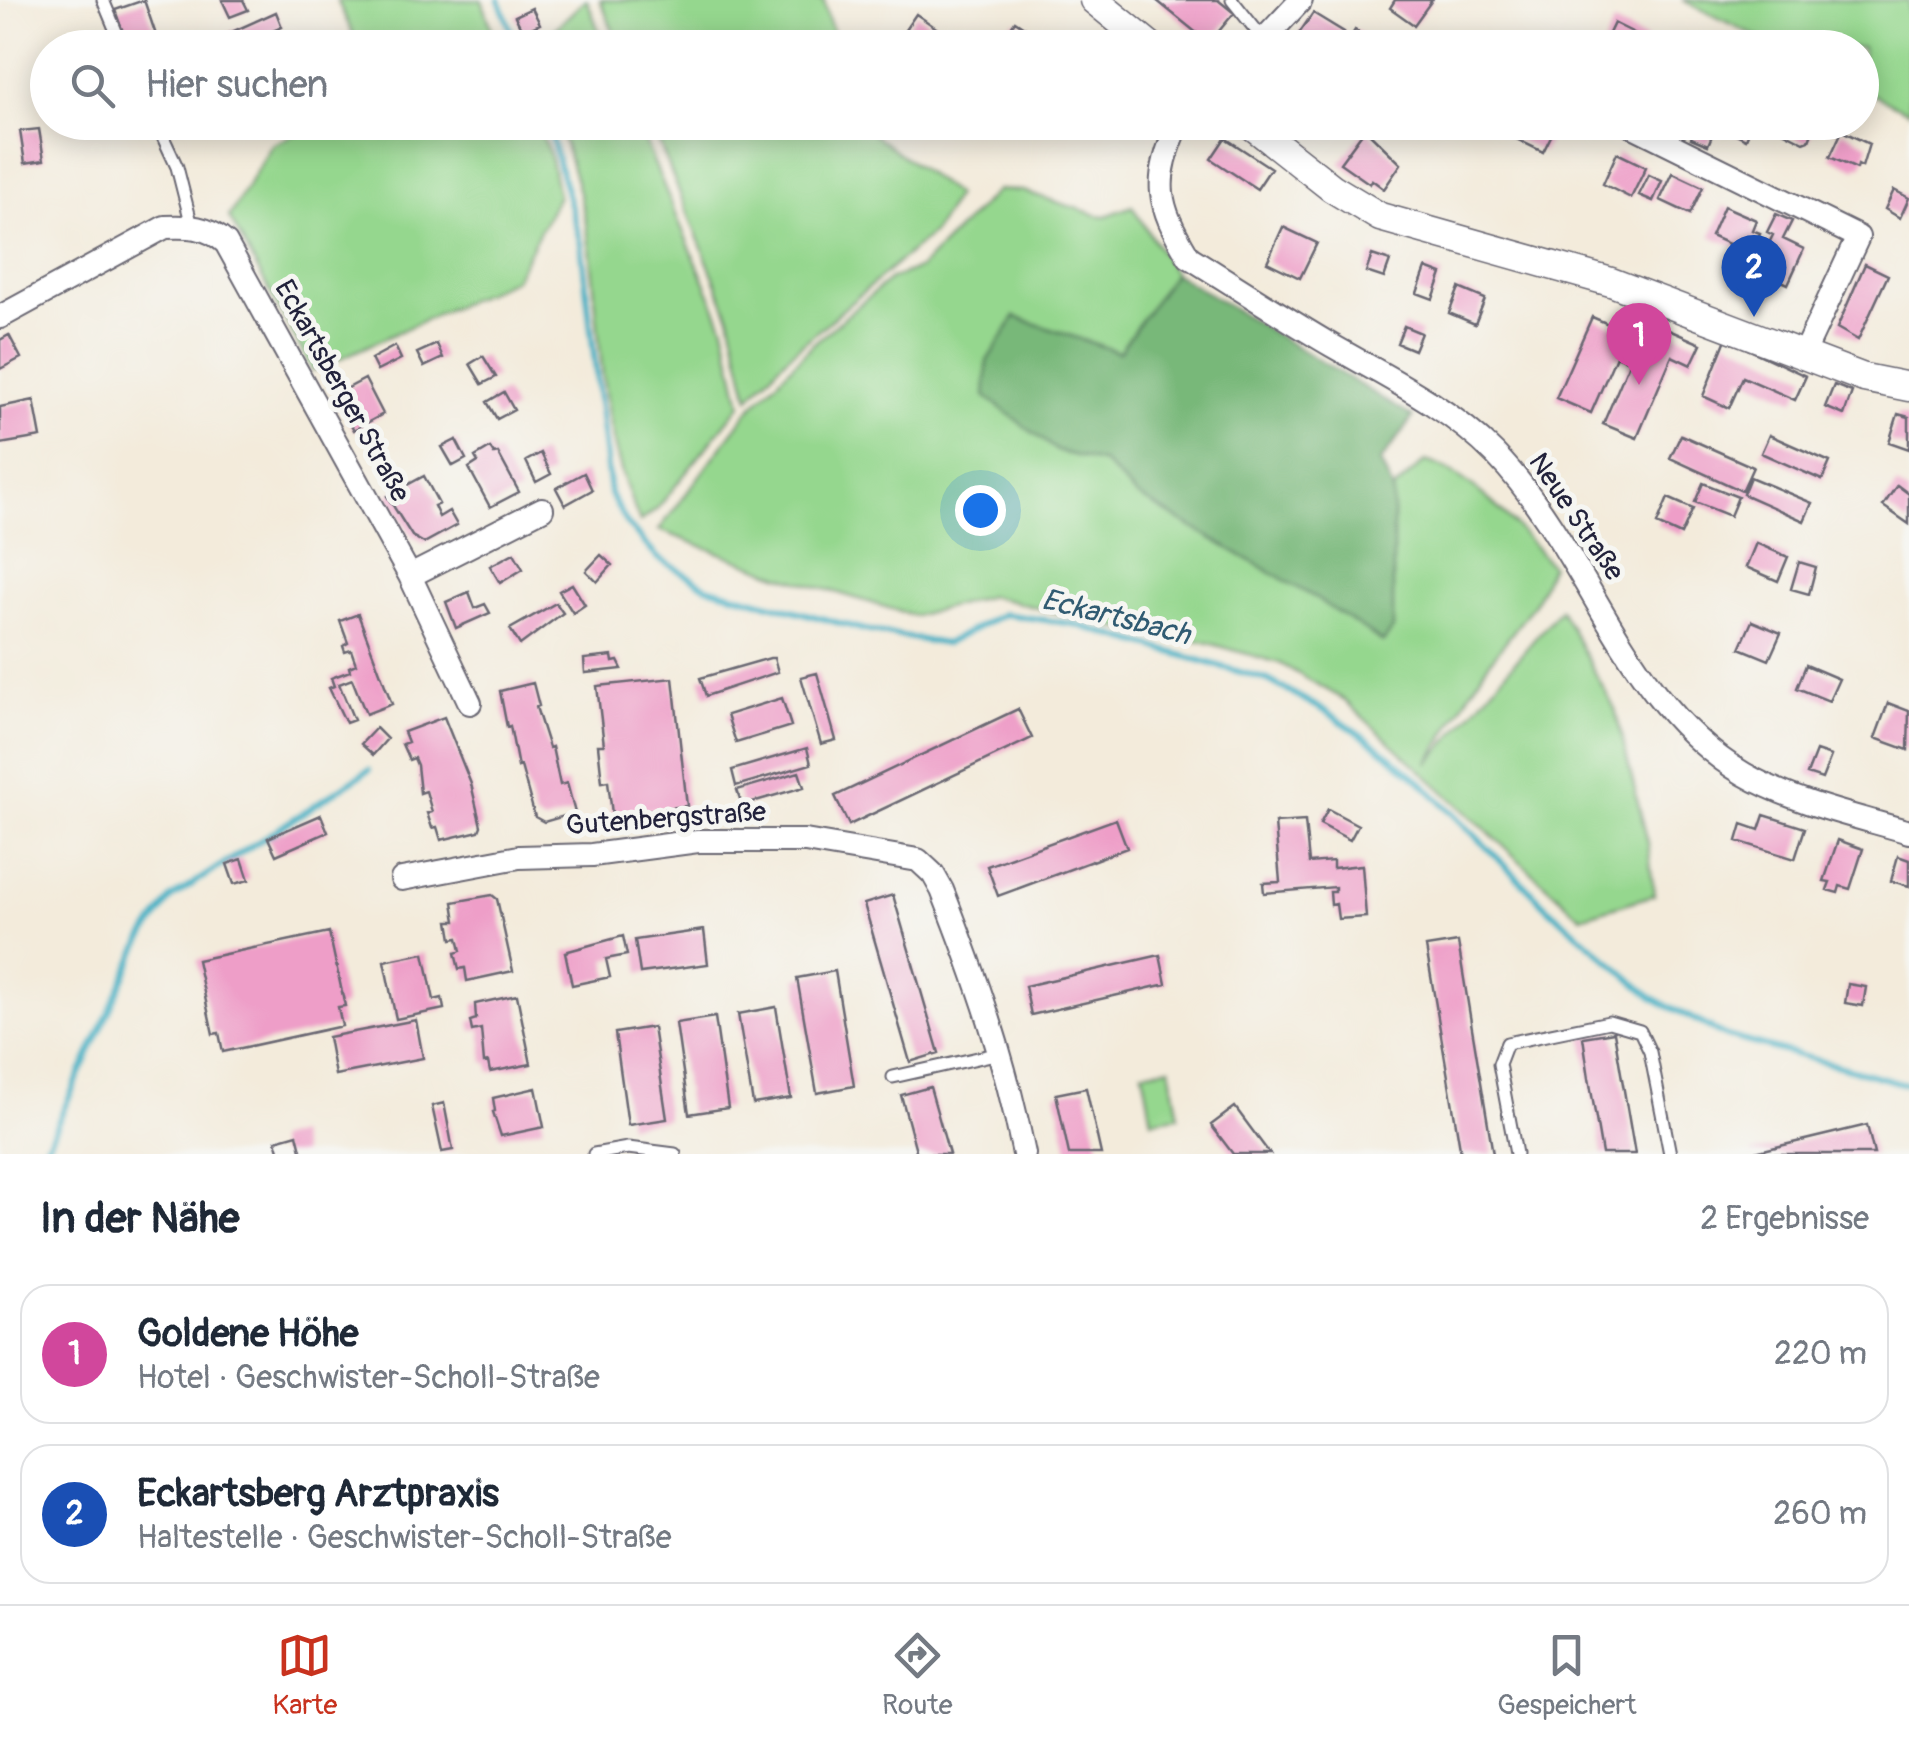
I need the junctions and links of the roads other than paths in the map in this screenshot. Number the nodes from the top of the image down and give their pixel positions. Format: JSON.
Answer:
{"nodes":[{"id":1,"x":102,"y":0,"type":"edge"},
{"id":2,"x":1094,"y":0,"type":"edge"},
{"id":3,"x":1232,"y":0,"type":"edge"},
{"id":4,"x":1301,"y":0,"type":"edge"},
{"id":5,"x":114,"y":30,"type":"edge"},
{"id":6,"x":1132,"y":30,"type":"edge"},
{"id":7,"x":1251,"y":30,"type":"edge"},
{"id":8,"x":1273,"y":30,"type":"edge"},
{"id":9,"x":164,"y":140,"type":"edge"},
{"id":10,"x":1171,"y":140,"type":"edge"},
{"id":11,"x":1271,"y":140,"type":"edge"},
{"id":12,"x":1661,"y":140,"type":"edge"},
{"id":13,"x":192,"y":226,"type":"junction"},
{"id":14,"x":0,"y":317,"type":"edge"},
{"id":15,"x":1803,"y":355,"type":"junction"},
{"id":16,"x":1909,"y":388,"type":"edge"},
{"id":17,"x":542,"y":509,"type":"dead end"},
{"id":18,"x":410,"y":576,"type":"junction"},
{"id":19,"x":470,"y":703,"type":"dead end"},
{"id":20,"x":1909,"y":832,"type":"edge"},
{"id":21,"x":402,"y":879,"type":"dead end"},
{"id":22,"x":1000,"y":1054,"type":"junction"},
{"id":23,"x":894,"y":1077,"type":"dead end"},
{"id":24,"x":594,"y":1154,"type":"edge"},
{"id":25,"x":675,"y":1154,"type":"edge"},
{"id":26,"x":1024,"y":1154,"type":"edge"},
{"id":27,"x":1516,"y":1154,"type":"edge"},
{"id":28,"x":1670,"y":1154,"type":"edge"}],
"edges":[{"from":1,"to":5,"type":"lane"},
{"from":2,"to":6,"type":"street"},
{"from":3,"to":7,"type":"lane"},
{"from":4,"to":8,"type":"street"},
{"from":9,"to":13,"type":"lane"},
{"from":10,"to":20,"type":"street","name":"Neue Straße"},
{"from":11,"to":15,"type":"street"},
{"from":12,"to":15,"type":"street"},
{"from":13,"to":14,"type":"street"},
{"from":13,"to":18,"type":"street","name":"Eckartsberger Straße"},
{"from":15,"to":16,"type":"street"},
{"from":17,"to":18,"type":"street"},
{"from":18,"to":19,"type":"street","name":"Eckartsberger Straße"},
{"from":21,"to":22,"type":"street","name":"Gutenbergstraße"},
{"from":22,"to":23,"type":"lane"},
{"from":22,"to":26,"type":"street","name":"Gutenbergstraße"},
{"from":24,"to":25,"type":"lane"},
{"from":27,"to":28,"type":"lane"}]}
